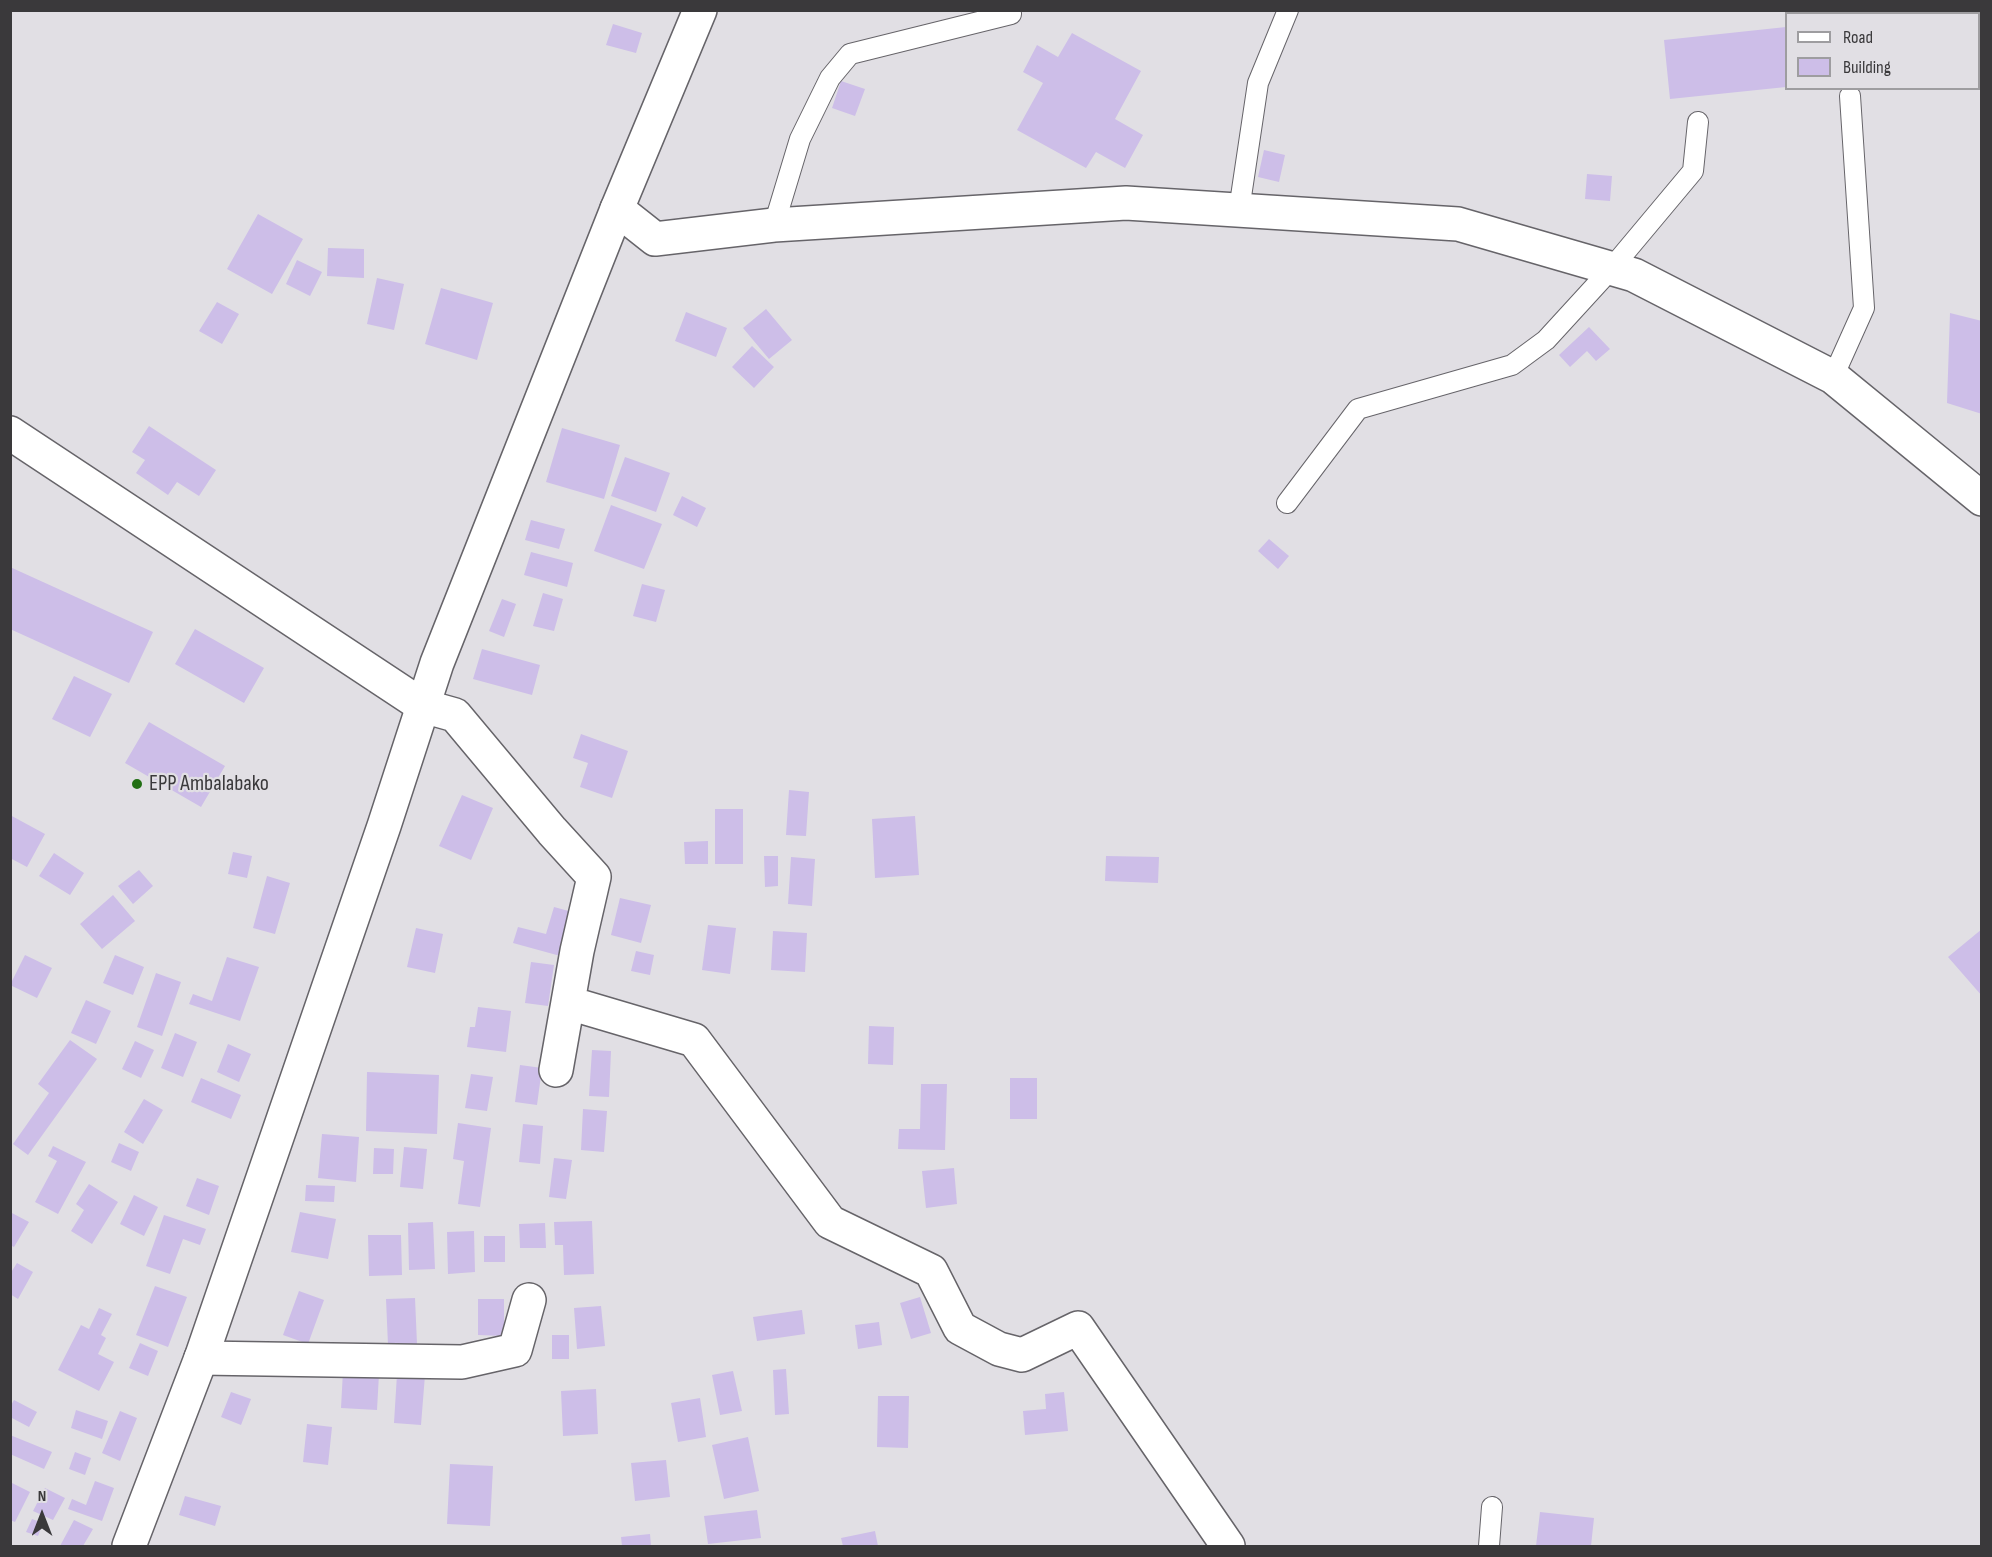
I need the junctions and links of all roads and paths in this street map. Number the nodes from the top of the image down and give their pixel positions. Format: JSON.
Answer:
{"nodes":[{"id":1,"x":700,"y":10,"type":"edge"},
{"id":2,"x":1288,"y":10,"type":"edge"},
{"id":3,"x":1011,"y":14,"type":"dead end"},
{"id":4,"x":1850,"y":96,"type":"dead end"},
{"id":5,"x":1698,"y":122,"type":"dead end"},
{"id":6,"x":617,"y":209,"type":"junction"},
{"id":7,"x":1239,"y":210,"type":"junction"},
{"id":8,"x":774,"y":225,"type":"junction"},
{"id":9,"x":1611,"y":269,"type":"junction"},
{"id":10,"x":1833,"y":377,"type":"junction"},
{"id":11,"x":10,"y":433,"type":"edge"},
{"id":12,"x":1982,"y":499,"type":"edge"},
{"id":13,"x":1287,"y":503,"type":"dead end"},
{"id":14,"x":423,"y":706,"type":"junction"},
{"id":15,"x":568,"y":1003,"type":"junction"},
{"id":16,"x":556,"y":1070,"type":"dead end"},
{"id":17,"x":530,"y":1300,"type":"dead end"},
{"id":18,"x":201,"y":1358,"type":"junction"},
{"id":19,"x":1492,"y":1507,"type":"dead end"},
{"id":20,"x":129,"y":1546,"type":"edge"},
{"id":21,"x":1228,"y":1546,"type":"edge"},
{"id":22,"x":1489,"y":1546,"type":"edge"}],
"edges":[{"from":1,"to":6,"type":"street"},
{"from":2,"to":7,"type":"lane"},
{"from":3,"to":8,"type":"lane"},
{"from":4,"to":10,"type":"lane"},
{"from":5,"to":9,"type":"lane"},
{"from":6,"to":8,"type":"street"},
{"from":6,"to":14,"type":"street"},
{"from":7,"to":8,"type":"street"},
{"from":7,"to":9,"type":"street"},
{"from":9,"to":10,"type":"street"},
{"from":9,"to":13,"type":"lane"},
{"from":10,"to":12,"type":"street"},
{"from":11,"to":14,"type":"street"},
{"from":14,"to":15,"type":"street"},
{"from":14,"to":18,"type":"street"},
{"from":15,"to":16,"type":"street"},
{"from":15,"to":21,"type":"street"},
{"from":17,"to":18,"type":"street"},
{"from":18,"to":20,"type":"street"},
{"from":19,"to":22,"type":"lane"}]}
